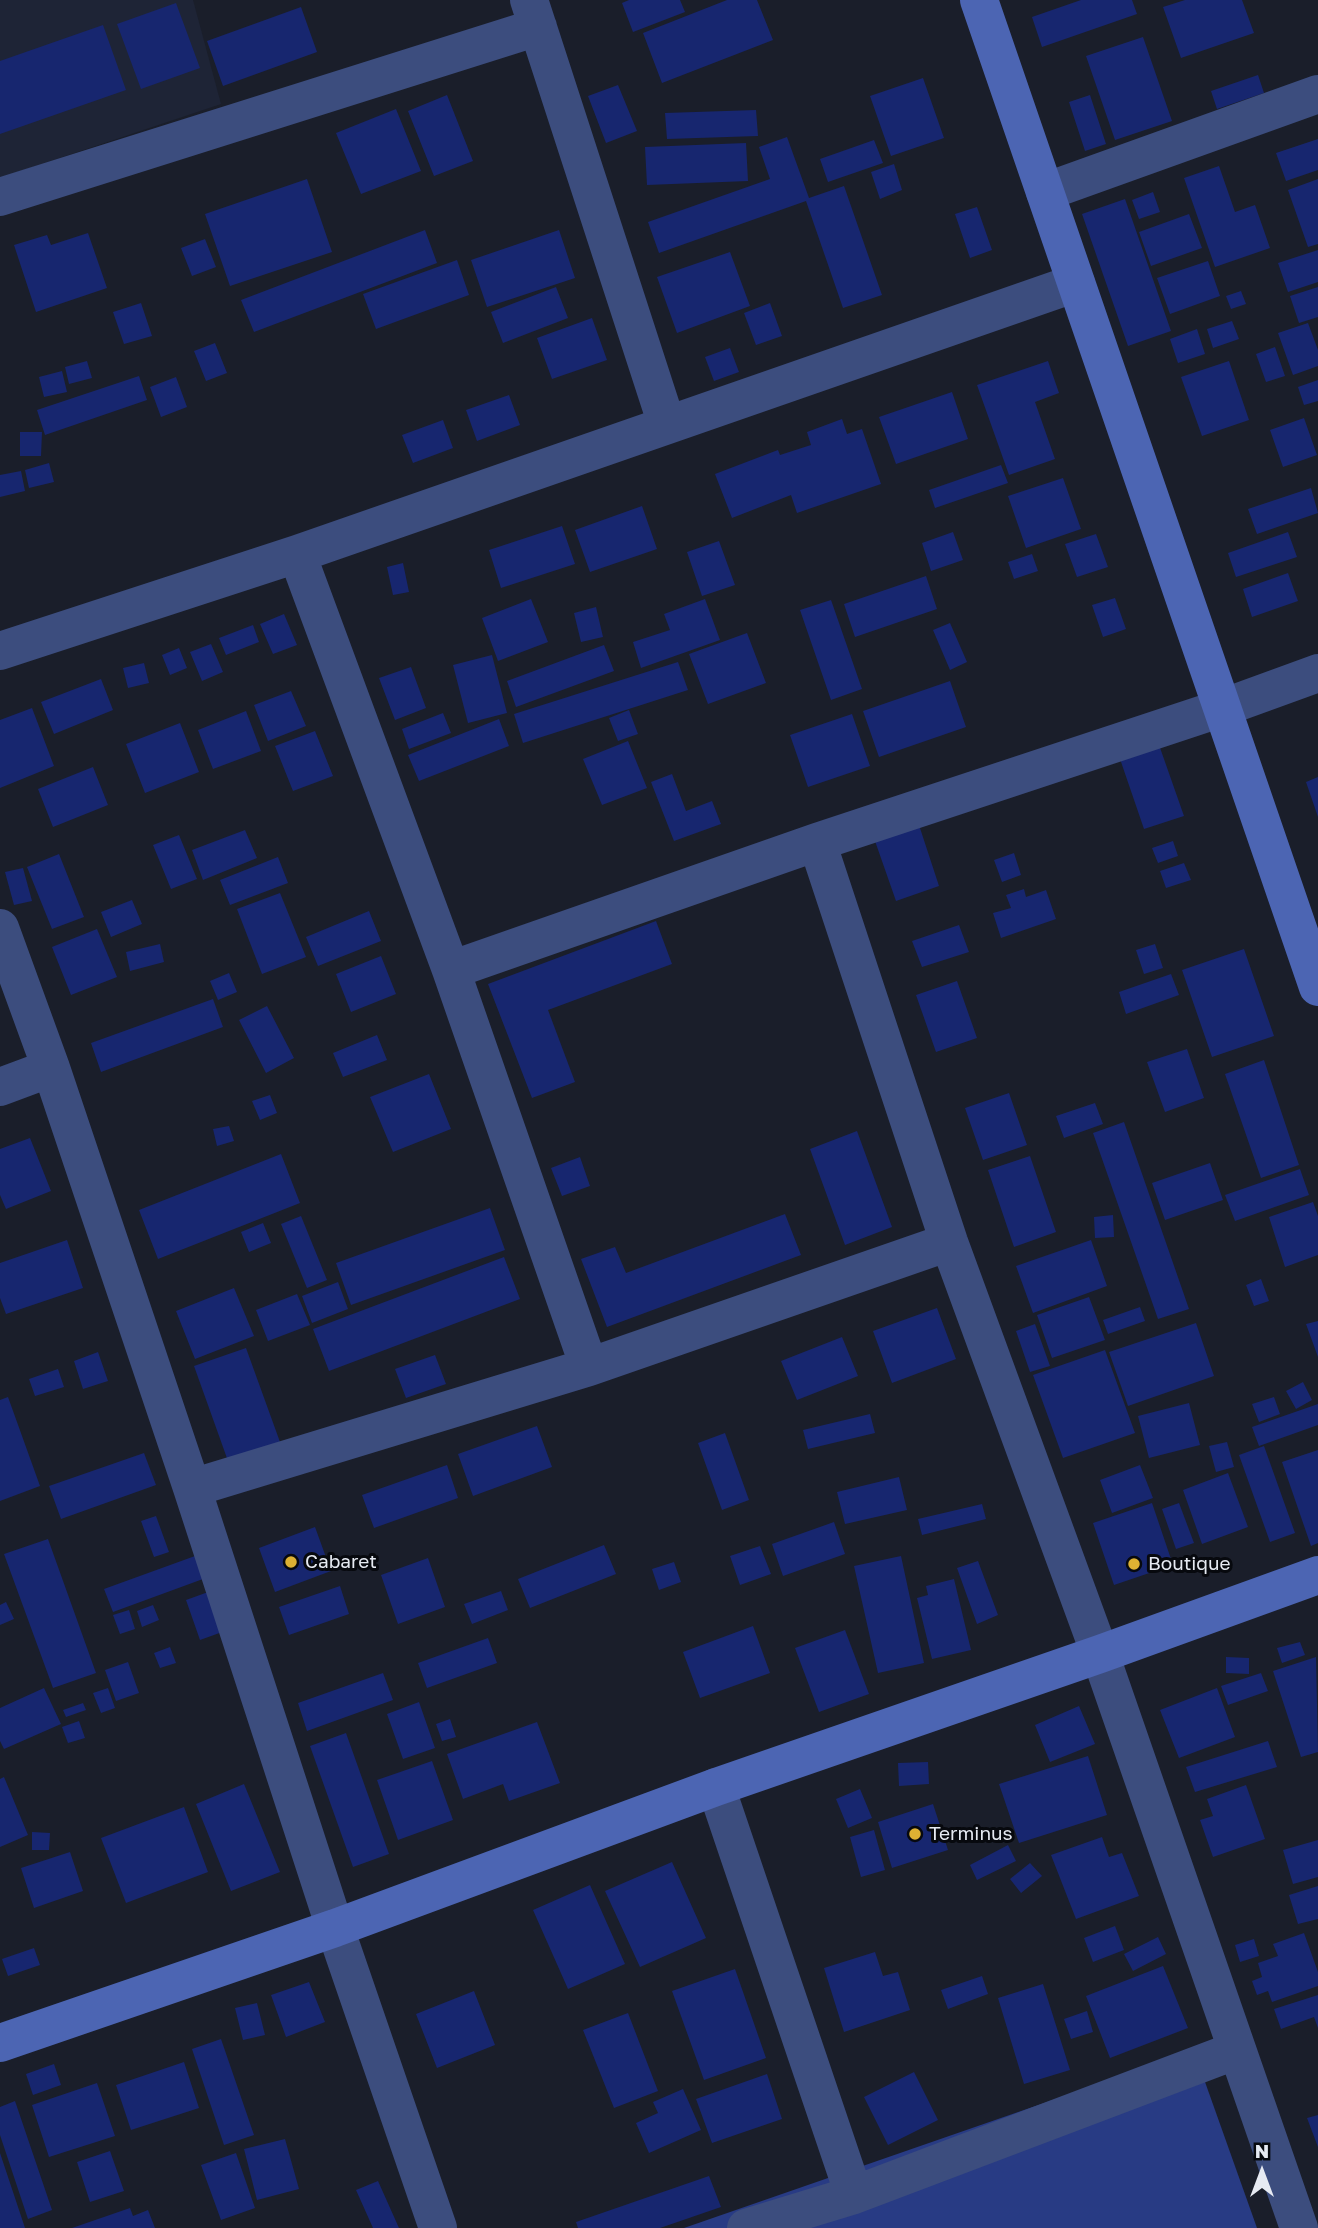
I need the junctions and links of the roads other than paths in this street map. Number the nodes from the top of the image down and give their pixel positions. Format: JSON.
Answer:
{"nodes":[{"id":1,"x":979,"y":0,"type":"edge"},
{"id":2,"x":534,"y":14,"type":"edge"},
{"id":3,"x":1318,"y":94,"type":"edge"},
{"id":4,"x":1045,"y":192,"type":"junction"},
{"id":5,"x":0,"y":197,"type":"edge"},
{"id":6,"x":1076,"y":283,"type":"junction"},
{"id":7,"x":667,"y":425,"type":"junction"},
{"id":8,"x":297,"y":554,"type":"junction"},
{"id":9,"x":0,"y":651,"type":"edge"},
{"id":10,"x":1318,"y":673,"type":"edge"},
{"id":11,"x":1222,"y":708,"type":"junction"},
{"id":12,"x":817,"y":842,"type":"junction"},
{"id":13,"x":0,"y":929,"type":"edge"},
{"id":14,"x":451,"y":970,"type":"junction"},
{"id":15,"x":1318,"y":987,"type":"edge"},
{"id":16,"x":51,"y":1068,"type":"junction"},
{"id":17,"x":0,"y":1087,"type":"edge"},
{"id":18,"x":949,"y":1242,"type":"junction"},
{"id":19,"x":589,"y":1367,"type":"junction"},
{"id":20,"x":192,"y":1488,"type":"junction"},
{"id":21,"x":1318,"y":1576,"type":"edge"},
{"id":22,"x":1100,"y":1654,"type":"junction"},
{"id":23,"x":716,"y":1787,"type":"junction"},
{"id":24,"x":335,"y":1928,"type":"junction"},
{"id":25,"x":0,"y":2043,"type":"edge"},
{"id":26,"x":1237,"y":2050,"type":"junction"},
{"id":27,"x":854,"y":2195,"type":"junction"},
{"id":28,"x":438,"y":2228,"type":"edge"},
{"id":29,"x":746,"y":2228,"type":"edge"},
{"id":30,"x":1298,"y":2228,"type":"edge"}],
"edges":[{"from":1,"to":4,"type":"street"},
{"from":2,"to":5,"type":"street"},
{"from":2,"to":7,"type":"street"},
{"from":3,"to":4,"type":"street"},
{"from":4,"to":6,"type":"street"},
{"from":6,"to":7,"type":"street"},
{"from":6,"to":11,"type":"street"},
{"from":7,"to":8,"type":"street"},
{"from":8,"to":9,"type":"street"},
{"from":8,"to":14,"type":"street"},
{"from":10,"to":11,"type":"street"},
{"from":11,"to":12,"type":"street"},
{"from":11,"to":15,"type":"street"},
{"from":12,"to":14,"type":"street"},
{"from":12,"to":18,"type":"street"},
{"from":13,"to":16,"type":"street"},
{"from":14,"to":19,"type":"street"},
{"from":16,"to":17,"type":"street"},
{"from":16,"to":20,"type":"street"},
{"from":18,"to":19,"type":"street"},
{"from":18,"to":22,"type":"street"},
{"from":19,"to":20,"type":"street"},
{"from":20,"to":24,"type":"street"},
{"from":21,"to":22,"type":"street"},
{"from":22,"to":23,"type":"street"},
{"from":22,"to":26,"type":"street"},
{"from":23,"to":24,"type":"street"},
{"from":23,"to":27,"type":"street"},
{"from":24,"to":25,"type":"street"},
{"from":24,"to":28,"type":"street"},
{"from":26,"to":27,"type":"street"},
{"from":26,"to":30,"type":"street"},
{"from":27,"to":29,"type":"street"}]}
